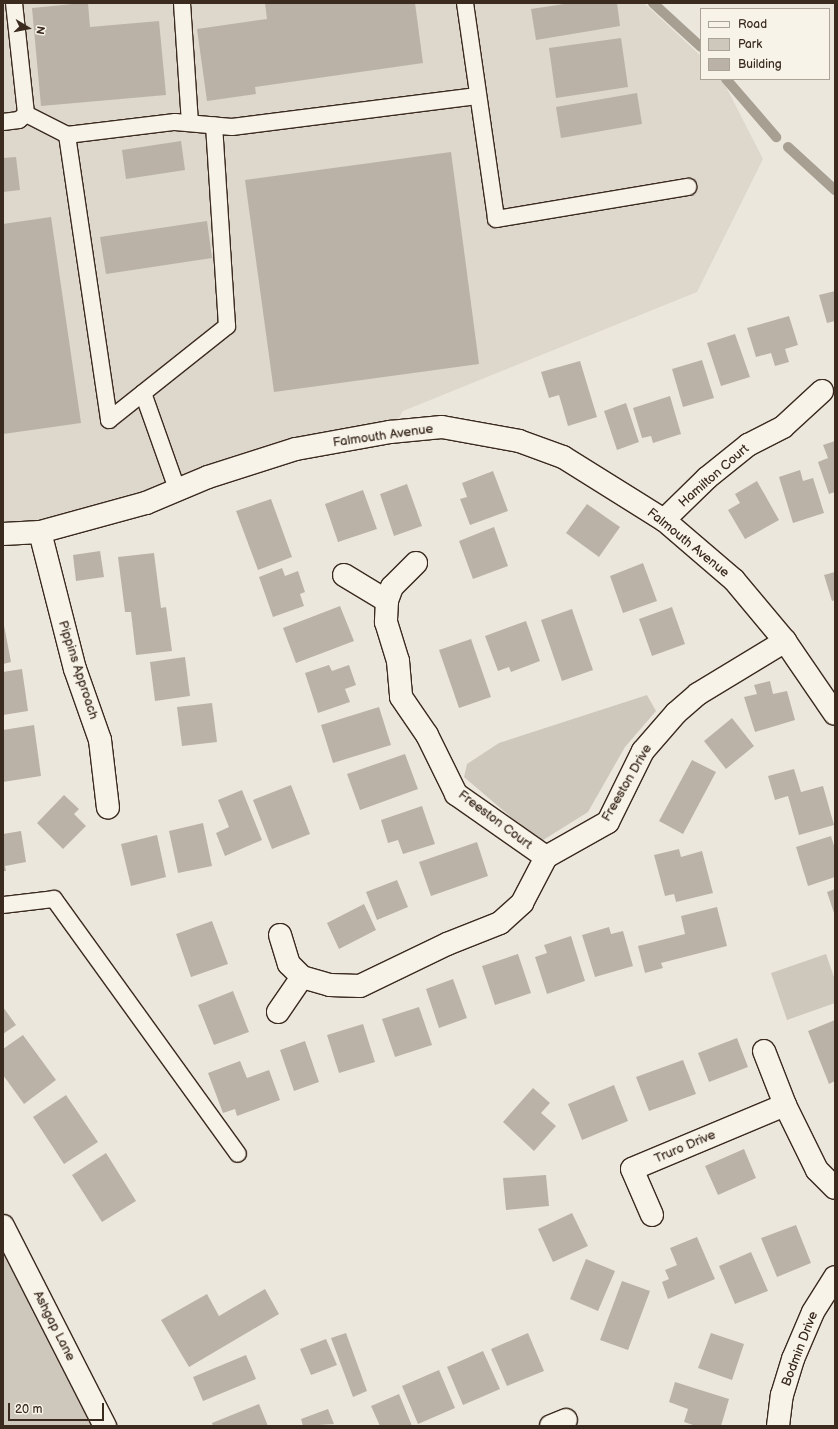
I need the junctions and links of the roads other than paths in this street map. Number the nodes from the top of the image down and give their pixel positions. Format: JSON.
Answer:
{"nodes":[{"id":1,"x":14,"y":3,"type":"edge"},
{"id":2,"x":182,"y":3,"type":"edge"},
{"id":3,"x":465,"y":3,"type":"edge"},
{"id":4,"x":477,"y":96,"type":"junction"},
{"id":5,"x":26,"y":114,"type":"junction"},
{"id":6,"x":3,"y":122,"type":"edge"},
{"id":7,"x":190,"y":123,"type":"junction"},
{"id":8,"x":214,"y":125,"type":"junction"},
{"id":9,"x":67,"y":135,"type":"junction"},
{"id":10,"x":688,"y":187,"type":"dead end"},
{"id":11,"x":822,"y":392,"type":"dead end"},
{"id":12,"x":143,"y":393,"type":"junction"},
{"id":13,"x":177,"y":489,"type":"junction"},
{"id":14,"x":664,"y":520,"type":"junction"},
{"id":15,"x":40,"y":532,"type":"junction"},
{"id":16,"x":3,"y":534,"type":"edge"},
{"id":17,"x":416,"y":563,"type":"dead end"},
{"id":18,"x":344,"y":575,"type":"dead end"},
{"id":19,"x":387,"y":601,"type":"junction"},
{"id":20,"x":785,"y":641,"type":"junction"},
{"id":21,"x":835,"y":714,"type":"edge"},
{"id":22,"x":108,"y":808,"type":"dead end"},
{"id":23,"x":546,"y":857,"type":"junction"},
{"id":24,"x":3,"y":905,"type":"edge"},
{"id":25,"x":280,"y":935,"type":"dead end"},
{"id":26,"x":302,"y":978,"type":"junction"},
{"id":27,"x":278,"y":1012,"type":"dead end"},
{"id":28,"x":764,"y":1051,"type":"dead end"},
{"id":29,"x":785,"y":1105,"type":"junction"},
{"id":30,"x":238,"y":1154,"type":"dead end"},
{"id":31,"x":835,"y":1188,"type":"edge"},
{"id":32,"x":652,"y":1215,"type":"dead end"},
{"id":33,"x":3,"y":1226,"type":"edge"},
{"id":34,"x":835,"y":1277,"type":"edge"},
{"id":35,"x":106,"y":1426,"type":"edge"},
{"id":36,"x":778,"y":1426,"type":"edge"}],
"edges":[{"from":1,"to":5,"type":"lane"},
{"from":2,"to":7,"type":"lane"},
{"from":3,"to":4,"type":"lane"},
{"from":4,"to":8,"type":"lane"},
{"from":4,"to":10,"type":"lane"},
{"from":5,"to":6,"type":"lane"},
{"from":5,"to":9,"type":"lane"},
{"from":7,"to":8,"type":"lane"},
{"from":7,"to":9,"type":"lane"},
{"from":8,"to":12,"type":"lane"},
{"from":9,"to":12,"type":"lane"},
{"from":11,"to":14,"type":"street","name":"Hamilton Court"},
{"from":12,"to":13,"type":"lane"},
{"from":13,"to":14,"type":"street","name":"Falmouth Avenue"},
{"from":13,"to":15,"type":"street","name":"Falmouth Avenue"},
{"from":14,"to":20,"type":"street","name":"Falmouth Avenue"},
{"from":15,"to":16,"type":"street","name":"Falmouth Avenue"},
{"from":15,"to":22,"type":"street","name":"Pippins Approach"},
{"from":17,"to":19,"type":"street","name":"Freeston Court"},
{"from":18,"to":19,"type":"street"},
{"from":19,"to":23,"type":"street","name":"Freeston Court"},
{"from":20,"to":21,"type":"street","name":"Falmouth Avenue"},
{"from":20,"to":23,"type":"street","name":"Freeston Drive"},
{"from":23,"to":26,"type":"street"},
{"from":24,"to":30,"type":"lane"},
{"from":25,"to":26,"type":"street"},
{"from":26,"to":27,"type":"street"},
{"from":28,"to":29,"type":"street"},
{"from":29,"to":31,"type":"street"},
{"from":29,"to":32,"type":"street","name":"Truro Drive"},
{"from":33,"to":35,"type":"street","name":"Ashgap Lane"},
{"from":34,"to":36,"type":"street","name":"Bodmin Drive"}]}
